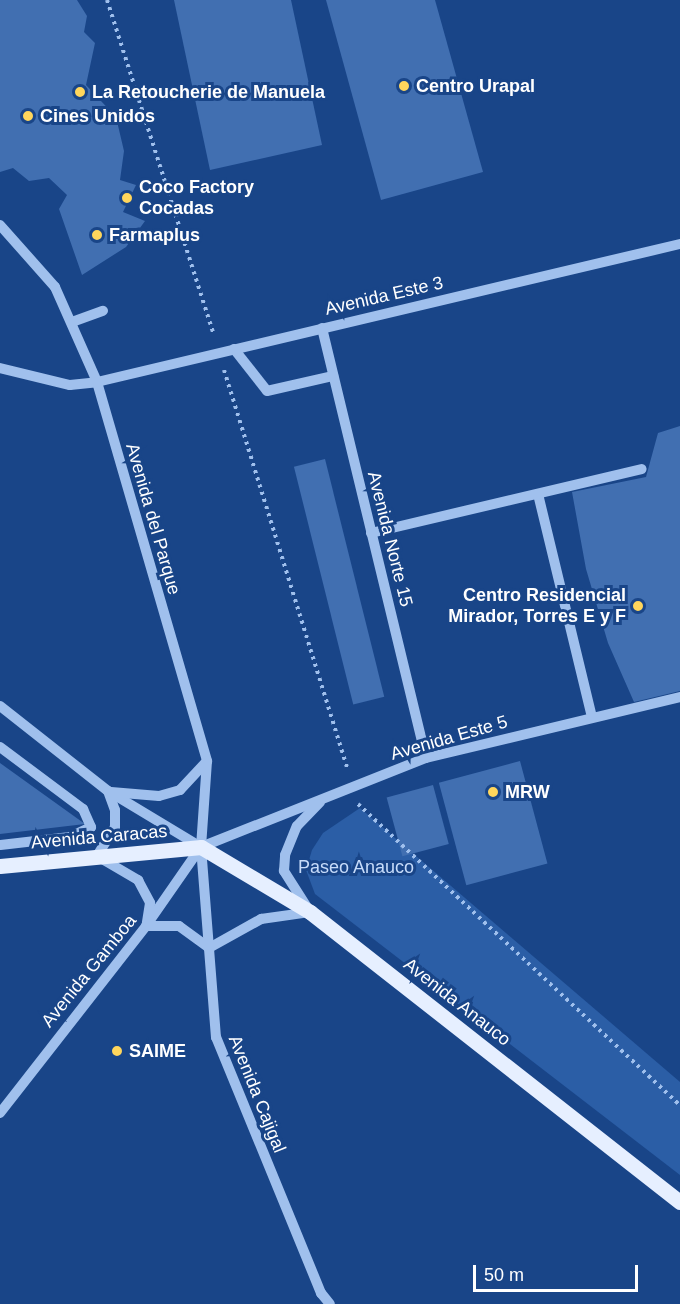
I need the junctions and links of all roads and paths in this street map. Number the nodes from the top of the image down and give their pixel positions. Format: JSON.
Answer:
{"nodes":[{"id":1,"x":106,"y":0,"type":"edge"},
{"id":2,"x":0,"y":225,"type":"edge"},
{"id":3,"x":680,"y":244,"type":"edge"},
{"id":4,"x":103,"y":311,"type":"dead end"},
{"id":5,"x":72,"y":322,"type":"junction"},
{"id":6,"x":322,"y":328,"type":"junction"},
{"id":7,"x":214,"y":335,"type":"dead end"},
{"id":8,"x":234,"y":349,"type":"junction"},
{"id":9,"x":0,"y":368,"type":"edge"},
{"id":10,"x":224,"y":370,"type":"dead end"},
{"id":11,"x":333,"y":375,"type":"junction"},
{"id":12,"x":97,"y":382,"type":"junction"},
{"id":13,"x":642,"y":469,"type":"dead end"},
{"id":14,"x":538,"y":494,"type":"junction"},
{"id":15,"x":371,"y":533,"type":"junction"},
{"id":16,"x":680,"y":697,"type":"edge"},
{"id":17,"x":0,"y":706,"type":"edge"},
{"id":18,"x":592,"y":717,"type":"junction"},
{"id":19,"x":0,"y":747,"type":"edge"},
{"id":20,"x":426,"y":758,"type":"junction"},
{"id":21,"x":207,"y":761,"type":"junction"},
{"id":22,"x":348,"y":770,"type":"dead end"},
{"id":23,"x":108,"y":791,"type":"junction"},
{"id":24,"x":323,"y":799,"type":"junction"},
{"id":25,"x":358,"y":804,"type":"dead end"},
{"id":26,"x":0,"y":845,"type":"edge"},
{"id":27,"x":201,"y":847,"type":"junction"},
{"id":28,"x":97,"y":856,"type":"junction"},
{"id":29,"x":0,"y":866,"type":"edge"},
{"id":30,"x":310,"y":912,"type":"junction"},
{"id":31,"x":146,"y":926,"type":"junction"},
{"id":32,"x":209,"y":948,"type":"junction"},
{"id":33,"x":680,"y":1105,"type":"edge"},
{"id":34,"x":0,"y":1113,"type":"edge"},
{"id":35,"x":680,"y":1202,"type":"edge"},
{"id":36,"x":330,"y":1304,"type":"edge"}],
"edges":[{"from":1,"to":7,"type":"path"},
{"from":2,"to":5,"type":"street","name":"Avenida del Parque"},
{"from":3,"to":6,"type":"street","name":"Avenida Este 3"},
{"from":4,"to":5,"type":"street"},
{"from":5,"to":12,"type":"street","name":"Avenida del Parque"},
{"from":6,"to":8,"type":"street","name":"Avenida Este 3"},
{"from":6,"to":11,"type":"street","name":"Avenida Norte 15"},
{"from":8,"to":11,"type":"street"},
{"from":8,"to":12,"type":"street","name":"Avenida Este 3"},
{"from":9,"to":12,"type":"street","name":"Avenida Este 3"},
{"from":10,"to":22,"type":"path"},
{"from":11,"to":15,"type":"street","name":"Avenida Norte 15"},
{"from":12,"to":21,"type":"street","name":"Avenida del Parque"},
{"from":13,"to":14,"type":"street"},
{"from":14,"to":15,"type":"street"},
{"from":14,"to":18,"type":"street"},
{"from":15,"to":20,"type":"street","name":"Avenida Norte 15"},
{"from":16,"to":18,"type":"street","name":"Avenida Este 5"},
{"from":17,"to":23,"type":"street"},
{"from":18,"to":20,"type":"street","name":"Avenida Este 5"},
{"from":19,"to":26,"type":"street"},
{"from":20,"to":24,"type":"street","name":"Avenida Este 5"},
{"from":21,"to":23,"type":"street"},
{"from":21,"to":27,"type":"street","name":"Avenida del Parque"},
{"from":23,"to":27,"type":"street"},
{"from":23,"to":28,"type":"street"},
{"from":24,"to":27,"type":"street","name":"Avenida Este 5"},
{"from":24,"to":30,"type":"street"},
{"from":25,"to":33,"type":"path"},
{"from":27,"to":28,"type":"main road","name":"Avenida Caracas"},
{"from":27,"to":30,"type":"main road","name":"Avenida Anauco"},
{"from":27,"to":31,"type":"street","name":"Avenida Gamboa"},
{"from":27,"to":32,"type":"street","name":"Avenida Cajigal"},
{"from":28,"to":29,"type":"main road","name":"Avenida Caracas"},
{"from":28,"to":31,"type":"street"},
{"from":30,"to":32,"type":"street"},
{"from":30,"to":35,"type":"main road","name":"Avenida Anauco"},
{"from":31,"to":32,"type":"street"},
{"from":31,"to":34,"type":"street","name":"Avenida Gamboa"},
{"from":32,"to":36,"type":"street","name":"Avenida Cajigal"}]}
